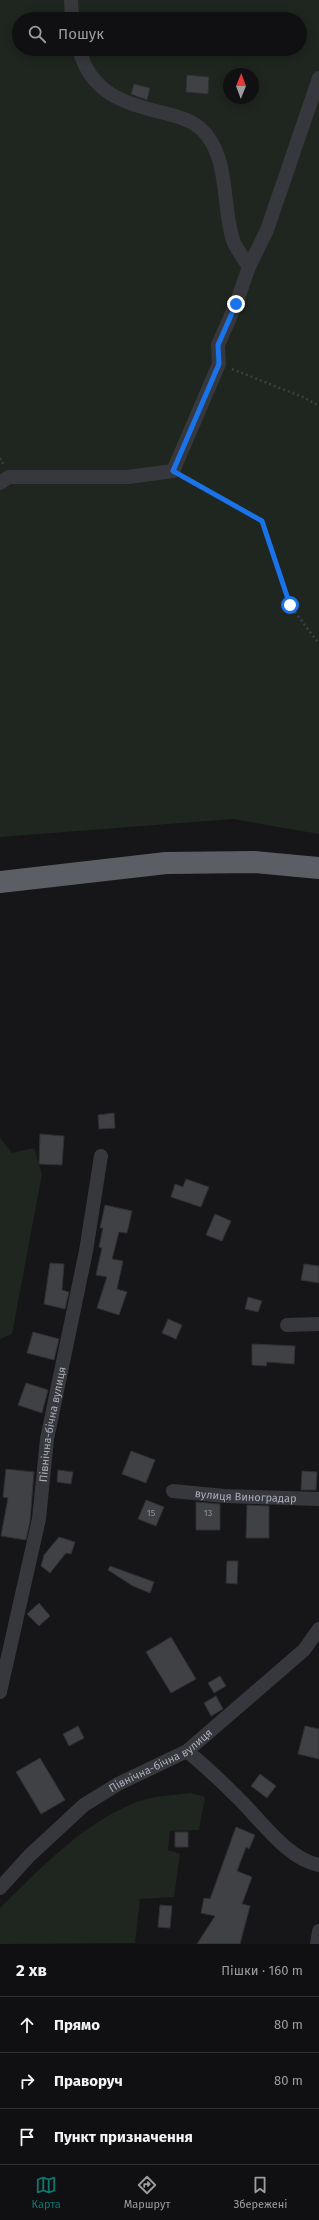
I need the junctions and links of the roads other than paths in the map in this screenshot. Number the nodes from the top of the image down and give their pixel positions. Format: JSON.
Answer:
{"nodes":[{"id":1,"x":71,"y":0,"type":"edge"},
{"id":2,"x":72,"y":12,"type":"edge"},
{"id":3,"x":81,"y":56,"type":"edge"},
{"id":4,"x":319,"y":78,"type":"edge"},
{"id":5,"x":249,"y":267,"type":"junction"},
{"id":6,"x":0,"y":483,"type":"edge"},
{"id":7,"x":319,"y":868,"type":"edge"},
{"id":8,"x":0,"y":882,"type":"edge"},
{"id":9,"x":101,"y":1156,"type":"dead end"},
{"id":10,"x":319,"y":1324,"type":"edge"},
{"id":11,"x":287,"y":1325,"type":"dead end"},
{"id":12,"x":173,"y":1491,"type":"dead end"},
{"id":13,"x":319,"y":1499,"type":"edge"},
{"id":14,"x":319,"y":1629,"type":"edge"},
{"id":15,"x":0,"y":1692,"type":"edge"},
{"id":16,"x":187,"y":1751,"type":"junction"},
{"id":17,"x":319,"y":1865,"type":"edge"},
{"id":18,"x":0,"y":1888,"type":"edge"},
{"id":19,"x":319,"y":1931,"type":"edge"},
{"id":20,"x":317,"y":1944,"type":"edge"}],
"edges":[{"from":1,"to":2,"type":"street"},
{"from":3,"to":5,"type":"street"},
{"from":4,"to":5,"type":"street"},
{"from":5,"to":6,"type":"street"},
{"from":7,"to":8,"type":"highway"},
{"from":9,"to":15,"type":"street","name":"Північна-бічна вулиця"},
{"from":10,"to":11,"type":"street"},
{"from":12,"to":13,"type":"street","name":"вулиця Виноградар"},
{"from":14,"to":16,"type":"street","name":"Північна-бічна вулиця"},
{"from":16,"to":17,"type":"street"},
{"from":16,"to":18,"type":"street","name":"Північна-бічна вулиця"},
{"from":19,"to":20,"type":"street"}]}
